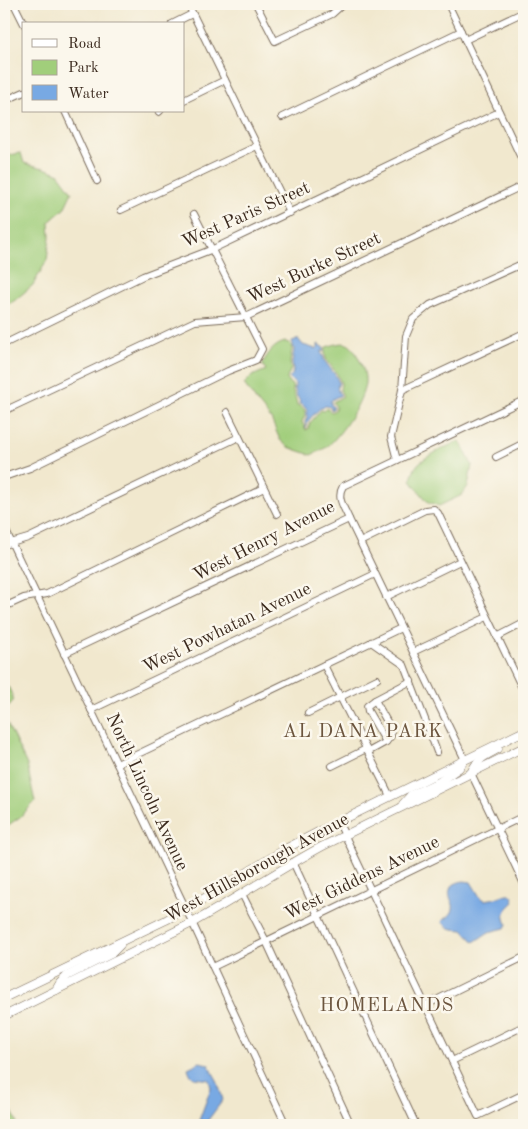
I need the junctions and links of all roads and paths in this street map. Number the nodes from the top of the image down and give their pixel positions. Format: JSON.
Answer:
{"nodes":[{"id":1,"x":14,"y":4,"type":"edge"},
{"id":2,"x":188,"y":4,"type":"edge"},
{"id":3,"x":256,"y":4,"type":"edge"},
{"id":4,"x":343,"y":4,"type":"edge"},
{"id":5,"x":448,"y":4,"type":"edge"},
{"id":6,"x":524,"y":12,"type":"edge"},
{"id":7,"x":192,"y":14,"type":"junction"},
{"id":8,"x":23,"y":22,"type":"edge"},
{"id":9,"x":176,"y":22,"type":"edge"},
{"id":10,"x":461,"y":31,"type":"junction"},
{"id":11,"x":466,"y":40,"type":"junction"},
{"id":12,"x":225,"y":80,"type":"junction"},
{"id":13,"x":22,"y":93,"type":"edge"},
{"id":14,"x":185,"y":100,"type":"edge"},
{"id":15,"x":4,"y":102,"type":"edge"},
{"id":16,"x":65,"y":112,"type":"edge"},
{"id":17,"x":499,"y":112,"type":"junction"},
{"id":18,"x":282,"y":117,"type":"dead end"},
{"id":19,"x":257,"y":146,"type":"junction"},
{"id":20,"x":524,"y":164,"type":"edge"},
{"id":21,"x":97,"y":181,"type":"dead end"},
{"id":22,"x":524,"y":185,"type":"edge"},
{"id":23,"x":121,"y":210,"type":"dead end"},
{"id":24,"x":290,"y":213,"type":"junction"},
{"id":25,"x":194,"y":214,"type":"dead end"},
{"id":26,"x":212,"y":249,"type":"junction"},
{"id":27,"x":524,"y":263,"type":"edge"},
{"id":28,"x":246,"y":317,"type":"junction"},
{"id":29,"x":524,"y":333,"type":"edge"},
{"id":30,"x":4,"y":344,"type":"edge"},
{"id":31,"x":402,"y":390,"type":"junction"},
{"id":32,"x":524,"y":400,"type":"edge"},
{"id":33,"x":4,"y":411,"type":"edge"},
{"id":34,"x":227,"y":412,"type":"dead end"},
{"id":35,"x":239,"y":437,"type":"junction"},
{"id":36,"x":524,"y":443,"type":"edge"},
{"id":37,"x":496,"y":457,"type":"dead end"},
{"id":38,"x":397,"y":460,"type":"junction"},
{"id":39,"x":4,"y":477,"type":"edge"},
{"id":40,"x":264,"y":488,"type":"junction"},
{"id":41,"x":277,"y":514,"type":"dead end"},
{"id":42,"x":349,"y":519,"type":"junction"},
{"id":43,"x":4,"y":527,"type":"edge"},
{"id":44,"x":360,"y":542,"type":"junction"},
{"id":45,"x":12,"y":543,"type":"junction"},
{"id":46,"x":4,"y":546,"type":"edge"},
{"id":47,"x":460,"y":561,"type":"junction"},
{"id":48,"x":375,"y":574,"type":"junction"},
{"id":49,"x":37,"y":596,"type":"junction"},
{"id":50,"x":386,"y":598,"type":"junction"},
{"id":51,"x":4,"y":607,"type":"edge"},
{"id":52,"x":487,"y":617,"type":"junction"},
{"id":53,"x":524,"y":624,"type":"edge"},
{"id":54,"x":401,"y":628,"type":"junction"},
{"id":55,"x":497,"y":637,"type":"junction"},
{"id":56,"x":371,"y":642,"type":"junction"},
{"id":57,"x":413,"y":652,"type":"junction"},
{"id":58,"x":64,"y":654,"type":"junction"},
{"id":59,"x":324,"y":665,"type":"junction"},
{"id":60,"x":377,"y":678,"type":"dead end"},
{"id":61,"x":411,"y":681,"type":"junction"},
{"id":62,"x":524,"y":692,"type":"edge"},
{"id":63,"x":340,"y":696,"type":"junction"},
{"id":64,"x":375,"y":700,"type":"junction"},
{"id":65,"x":91,"y":710,"type":"junction"},
{"id":66,"x":308,"y":713,"type":"dead end"},
{"id":67,"x":524,"y":731,"type":"edge"},
{"id":68,"x":524,"y":736,"type":"edge"},
{"id":69,"x":386,"y":742,"type":"junction"},
{"id":70,"x":524,"y":747,"type":"edge"},
{"id":71,"x":367,"y":751,"type":"junction"},
{"id":72,"x":437,"y":752,"type":"dead end"},
{"id":73,"x":465,"y":760,"type":"junction"},
{"id":74,"x":117,"y":764,"type":"junction"},
{"id":75,"x":332,"y":766,"type":"dead end"},
{"id":76,"x":471,"y":773,"type":"junction"},
{"id":77,"x":390,"y":796,"type":"junction"},
{"id":78,"x":400,"y":808,"type":"junction"},
{"id":79,"x":524,"y":816,"type":"edge"},
{"id":80,"x":338,"y":821,"type":"junction"},
{"id":81,"x":498,"y":829,"type":"junction"},
{"id":82,"x":345,"y":835,"type":"junction"},
{"id":83,"x":293,"y":862,"type":"junction"},
{"id":84,"x":524,"y":881,"type":"edge"},
{"id":85,"x":372,"y":890,"type":"junction"},
{"id":86,"x":242,"y":894,"type":"junction"},
{"id":87,"x":186,"y":909,"type":"junction"},
{"id":88,"x":318,"y":916,"type":"junction"},
{"id":89,"x":192,"y":923,"type":"junction"},
{"id":90,"x":125,"y":940,"type":"junction"},
{"id":91,"x":266,"y":942,"type":"junction"},
{"id":92,"x":524,"y":957,"type":"edge"},
{"id":93,"x":213,"y":967,"type":"junction"},
{"id":94,"x":56,"y":990,"type":"junction"},
{"id":95,"x":4,"y":998,"type":"edge"},
{"id":96,"x":426,"y":1005,"type":"junction"},
{"id":97,"x":4,"y":1016,"type":"edge"},
{"id":98,"x":524,"y":1026,"type":"edge"},
{"id":99,"x":452,"y":1061,"type":"junction"},
{"id":100,"x":524,"y":1094,"type":"edge"},
{"id":101,"x":286,"y":1125,"type":"edge"},
{"id":102,"x":351,"y":1125,"type":"edge"},
{"id":103,"x":416,"y":1125,"type":"edge"}],
"edges":[{"from":1,"to":8,"type":"street"},
{"from":2,"to":7,"type":"street"},
{"from":3,"to":4,"type":"street"},
{"from":5,"to":10,"type":"street"},
{"from":6,"to":11,"type":"street"},
{"from":7,"to":9,"type":"street"},
{"from":7,"to":12,"type":"street"},
{"from":10,"to":11,"type":"street"},
{"from":10,"to":18,"type":"street"},
{"from":11,"to":17,"type":"street"},
{"from":12,"to":14,"type":"street"},
{"from":12,"to":19,"type":"street"},
{"from":13,"to":15,"type":"street"},
{"from":16,"to":21,"type":"street"},
{"from":17,"to":20,"type":"street"},
{"from":17,"to":24,"type":"street","name":"West Paris Street"},
{"from":19,"to":23,"type":"street"},
{"from":19,"to":24,"type":"street"},
{"from":22,"to":28,"type":"street","name":"West Burke Street"},
{"from":24,"to":26,"type":"street","name":"West Paris Street"},
{"from":25,"to":26,"type":"street"},
{"from":26,"to":28,"type":"street"},
{"from":26,"to":30,"type":"street","name":"West Paris Street"},
{"from":27,"to":31,"type":"street"},
{"from":28,"to":33,"type":"street","name":"West Burke Street"},
{"from":28,"to":39,"type":"street"},
{"from":29,"to":31,"type":"street"},
{"from":31,"to":38,"type":"street"},
{"from":32,"to":38,"type":"street","name":"West Henry Avenue"},
{"from":34,"to":35,"type":"street"},
{"from":35,"to":40,"type":"street"},
{"from":35,"to":45,"type":"street"},
{"from":36,"to":37,"type":"street"},
{"from":38,"to":42,"type":"street","name":"West Henry Avenue"},
{"from":40,"to":41,"type":"street"},
{"from":40,"to":49,"type":"street"},
{"from":42,"to":44,"type":"street"},
{"from":42,"to":58,"type":"street","name":"West Henry Avenue"},
{"from":43,"to":45,"type":"street","name":"North Lincoln Avenue"},
{"from":44,"to":47,"type":"street"},
{"from":44,"to":48,"type":"street"},
{"from":45,"to":46,"type":"street"},
{"from":45,"to":49,"type":"street","name":"North Lincoln Avenue"},
{"from":47,"to":50,"type":"street"},
{"from":47,"to":52,"type":"street"},
{"from":48,"to":50,"type":"street"},
{"from":48,"to":65,"type":"street","name":"West Powhatan Avenue"},
{"from":49,"to":51,"type":"street"},
{"from":49,"to":58,"type":"street","name":"North Lincoln Avenue"},
{"from":50,"to":54,"type":"street"},
{"from":52,"to":55,"type":"street"},
{"from":52,"to":57,"type":"street"},
{"from":53,"to":55,"type":"street"},
{"from":54,"to":56,"type":"street"},
{"from":54,"to":57,"type":"street"},
{"from":55,"to":62,"type":"street"},
{"from":56,"to":59,"type":"street"},
{"from":56,"to":61,"type":"street"},
{"from":57,"to":73,"type":"street"},
{"from":58,"to":65,"type":"street","name":"North Lincoln Avenue"},
{"from":59,"to":63,"type":"street"},
{"from":59,"to":74,"type":"street"},
{"from":60,"to":63,"type":"street"},
{"from":61,"to":64,"type":"street"},
{"from":61,"to":72,"type":"street"},
{"from":63,"to":66,"type":"street"},
{"from":63,"to":71,"type":"street"},
{"from":64,"to":69,"type":"street"},
{"from":64,"to":69,"type":"street"},
{"from":65,"to":74,"type":"street","name":"North Lincoln Avenue"},
{"from":67,"to":73,"type":"main road","name":"West Hillsborough Avenue"},
{"from":68,"to":76,"type":"main road"},
{"from":69,"to":71,"type":"street"},
{"from":70,"to":76,"type":"main road","name":"West Hillsborough Avenue"},
{"from":71,"to":75,"type":"street"},
{"from":71,"to":77,"type":"street"},
{"from":73,"to":77,"type":"main road","name":"West Hillsborough Avenue"},
{"from":73,"to":78,"type":"main road"},
{"from":74,"to":87,"type":"street","name":"North Lincoln Avenue"},
{"from":76,"to":78,"type":"main road","name":"West Hillsborough Avenue"},
{"from":76,"to":81,"type":"street"},
{"from":77,"to":80,"type":"main road","name":"West Hillsborough Avenue"},
{"from":78,"to":82,"type":"main road","name":"West Hillsborough Avenue"},
{"from":79,"to":81,"type":"street","name":"West Giddens Avenue"},
{"from":80,"to":82,"type":"street"},
{"from":80,"to":87,"type":"main road","name":"West Hillsborough Avenue"},
{"from":81,"to":84,"type":"street"},
{"from":81,"to":85,"type":"street","name":"West Giddens Avenue"},
{"from":82,"to":83,"type":"main road","name":"West Hillsborough Avenue"},
{"from":82,"to":85,"type":"street"},
{"from":83,"to":86,"type":"main road","name":"West Hillsborough Avenue"},
{"from":83,"to":88,"type":"street"},
{"from":85,"to":88,"type":"street","name":"West Giddens Avenue"},
{"from":85,"to":96,"type":"street"},
{"from":86,"to":89,"type":"main road","name":"West Hillsborough Avenue"},
{"from":86,"to":91,"type":"street"},
{"from":87,"to":89,"type":"street","name":"North Lincoln Avenue"},
{"from":87,"to":90,"type":"main road","name":"West Hillsborough Avenue"},
{"from":88,"to":91,"type":"street","name":"West Giddens Avenue"},
{"from":88,"to":103,"type":"street"},
{"from":89,"to":93,"type":"street","name":"North Lincoln Avenue"},
{"from":89,"to":94,"type":"main road","name":"West Hillsborough Avenue"},
{"from":90,"to":94,"type":"main road"},
{"from":90,"to":95,"type":"main road","name":"West Hillsborough Avenue"},
{"from":91,"to":93,"type":"street","name":"West Giddens Avenue"},
{"from":91,"to":102,"type":"street"},
{"from":92,"to":96,"type":"street"},
{"from":93,"to":101,"type":"street","name":"North Lincoln Avenue"},
{"from":94,"to":97,"type":"main road","name":"West Hillsborough Avenue"},
{"from":96,"to":99,"type":"street"},
{"from":98,"to":99,"type":"street"},
{"from":99,"to":100,"type":"street"}]}
